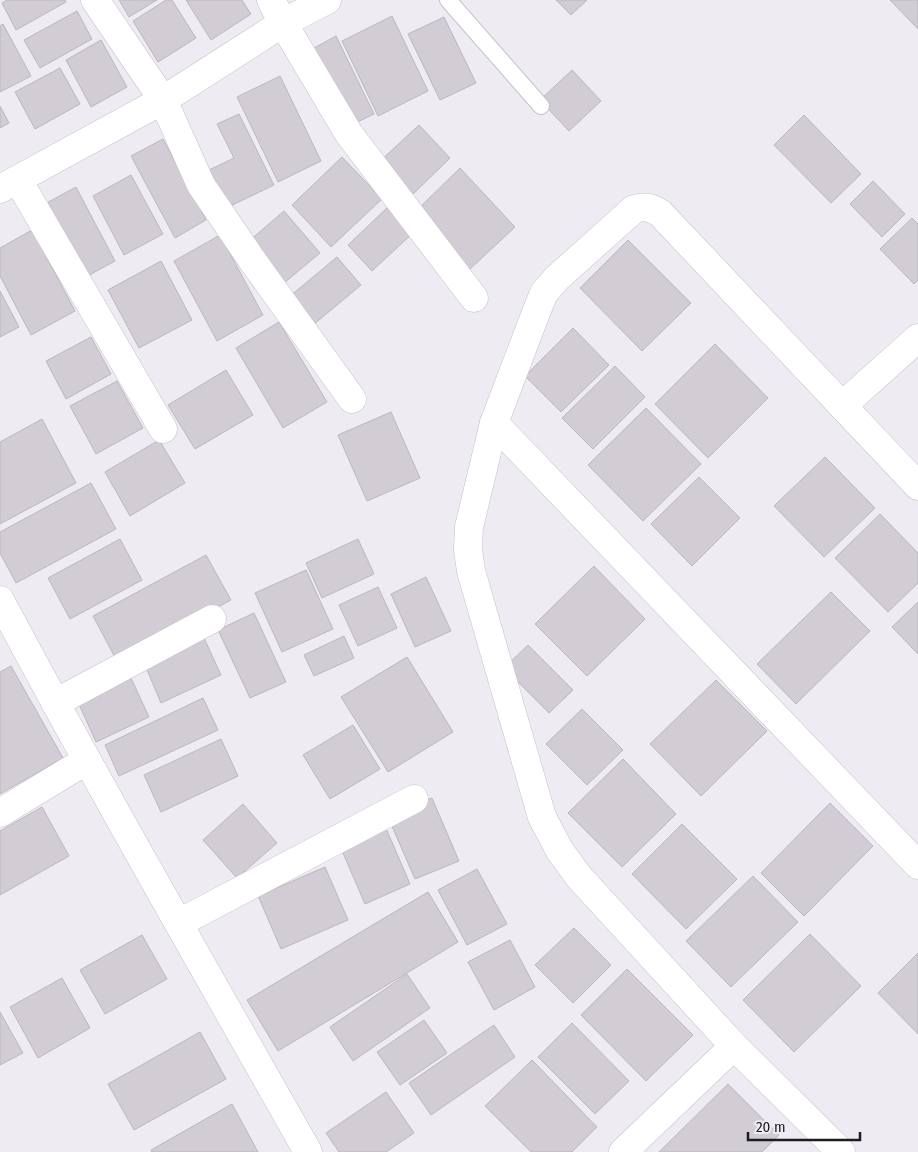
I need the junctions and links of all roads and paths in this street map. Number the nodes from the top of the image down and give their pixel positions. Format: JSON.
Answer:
{"nodes":[{"id":1,"x":96,"y":0,"type":"edge"},
{"id":2,"x":327,"y":0,"type":"edge"},
{"id":3,"x":448,"y":0,"type":"edge"},
{"id":4,"x":277,"y":12,"type":"edge"},
{"id":5,"x":163,"y":100,"type":"junction"},
{"id":6,"x":542,"y":106,"type":"dead end"},
{"id":7,"x":9,"y":185,"type":"edge"},
{"id":8,"x":474,"y":298,"type":"dead end"},
{"id":9,"x":918,"y":338,"type":"edge"},
{"id":10,"x":352,"y":399,"type":"dead end"},
{"id":11,"x":842,"y":406,"type":"junction"},
{"id":12,"x":494,"y":423,"type":"junction"},
{"id":13,"x":163,"y":429,"type":"dead end"},
{"id":14,"x":918,"y":486,"type":"edge"},
{"id":15,"x":0,"y":600,"type":"edge"},
{"id":16,"x":212,"y":619,"type":"dead end"},
{"id":17,"x":55,"y":703,"type":"junction"},
{"id":18,"x":87,"y":760,"type":"junction"},
{"id":19,"x":414,"y":799,"type":"dead end"},
{"id":20,"x":0,"y":813,"type":"edge"},
{"id":21,"x":918,"y":865,"type":"edge"},
{"id":22,"x":179,"y":923,"type":"junction"},
{"id":23,"x":734,"y":1046,"type":"junction"},
{"id":24,"x":308,"y":1152,"type":"edge"},
{"id":25,"x":623,"y":1152,"type":"edge"},
{"id":26,"x":841,"y":1152,"type":"edge"}],
"edges":[{"from":1,"to":5,"type":"street"},
{"from":2,"to":4,"type":"street"},
{"from":3,"to":6,"type":"lane"},
{"from":4,"to":5,"type":"street"},
{"from":4,"to":8,"type":"street"},
{"from":5,"to":7,"type":"street"},
{"from":5,"to":10,"type":"street"},
{"from":7,"to":13,"type":"street"},
{"from":9,"to":11,"type":"street"},
{"from":11,"to":12,"type":"street"},
{"from":11,"to":14,"type":"street"},
{"from":12,"to":21,"type":"street"},
{"from":12,"to":23,"type":"street"},
{"from":15,"to":17,"type":"street"},
{"from":16,"to":17,"type":"street"},
{"from":17,"to":18,"type":"street"},
{"from":18,"to":20,"type":"street"},
{"from":18,"to":22,"type":"street"},
{"from":19,"to":22,"type":"street"},
{"from":22,"to":24,"type":"street"},
{"from":23,"to":25,"type":"street"},
{"from":23,"to":26,"type":"street"}]}
